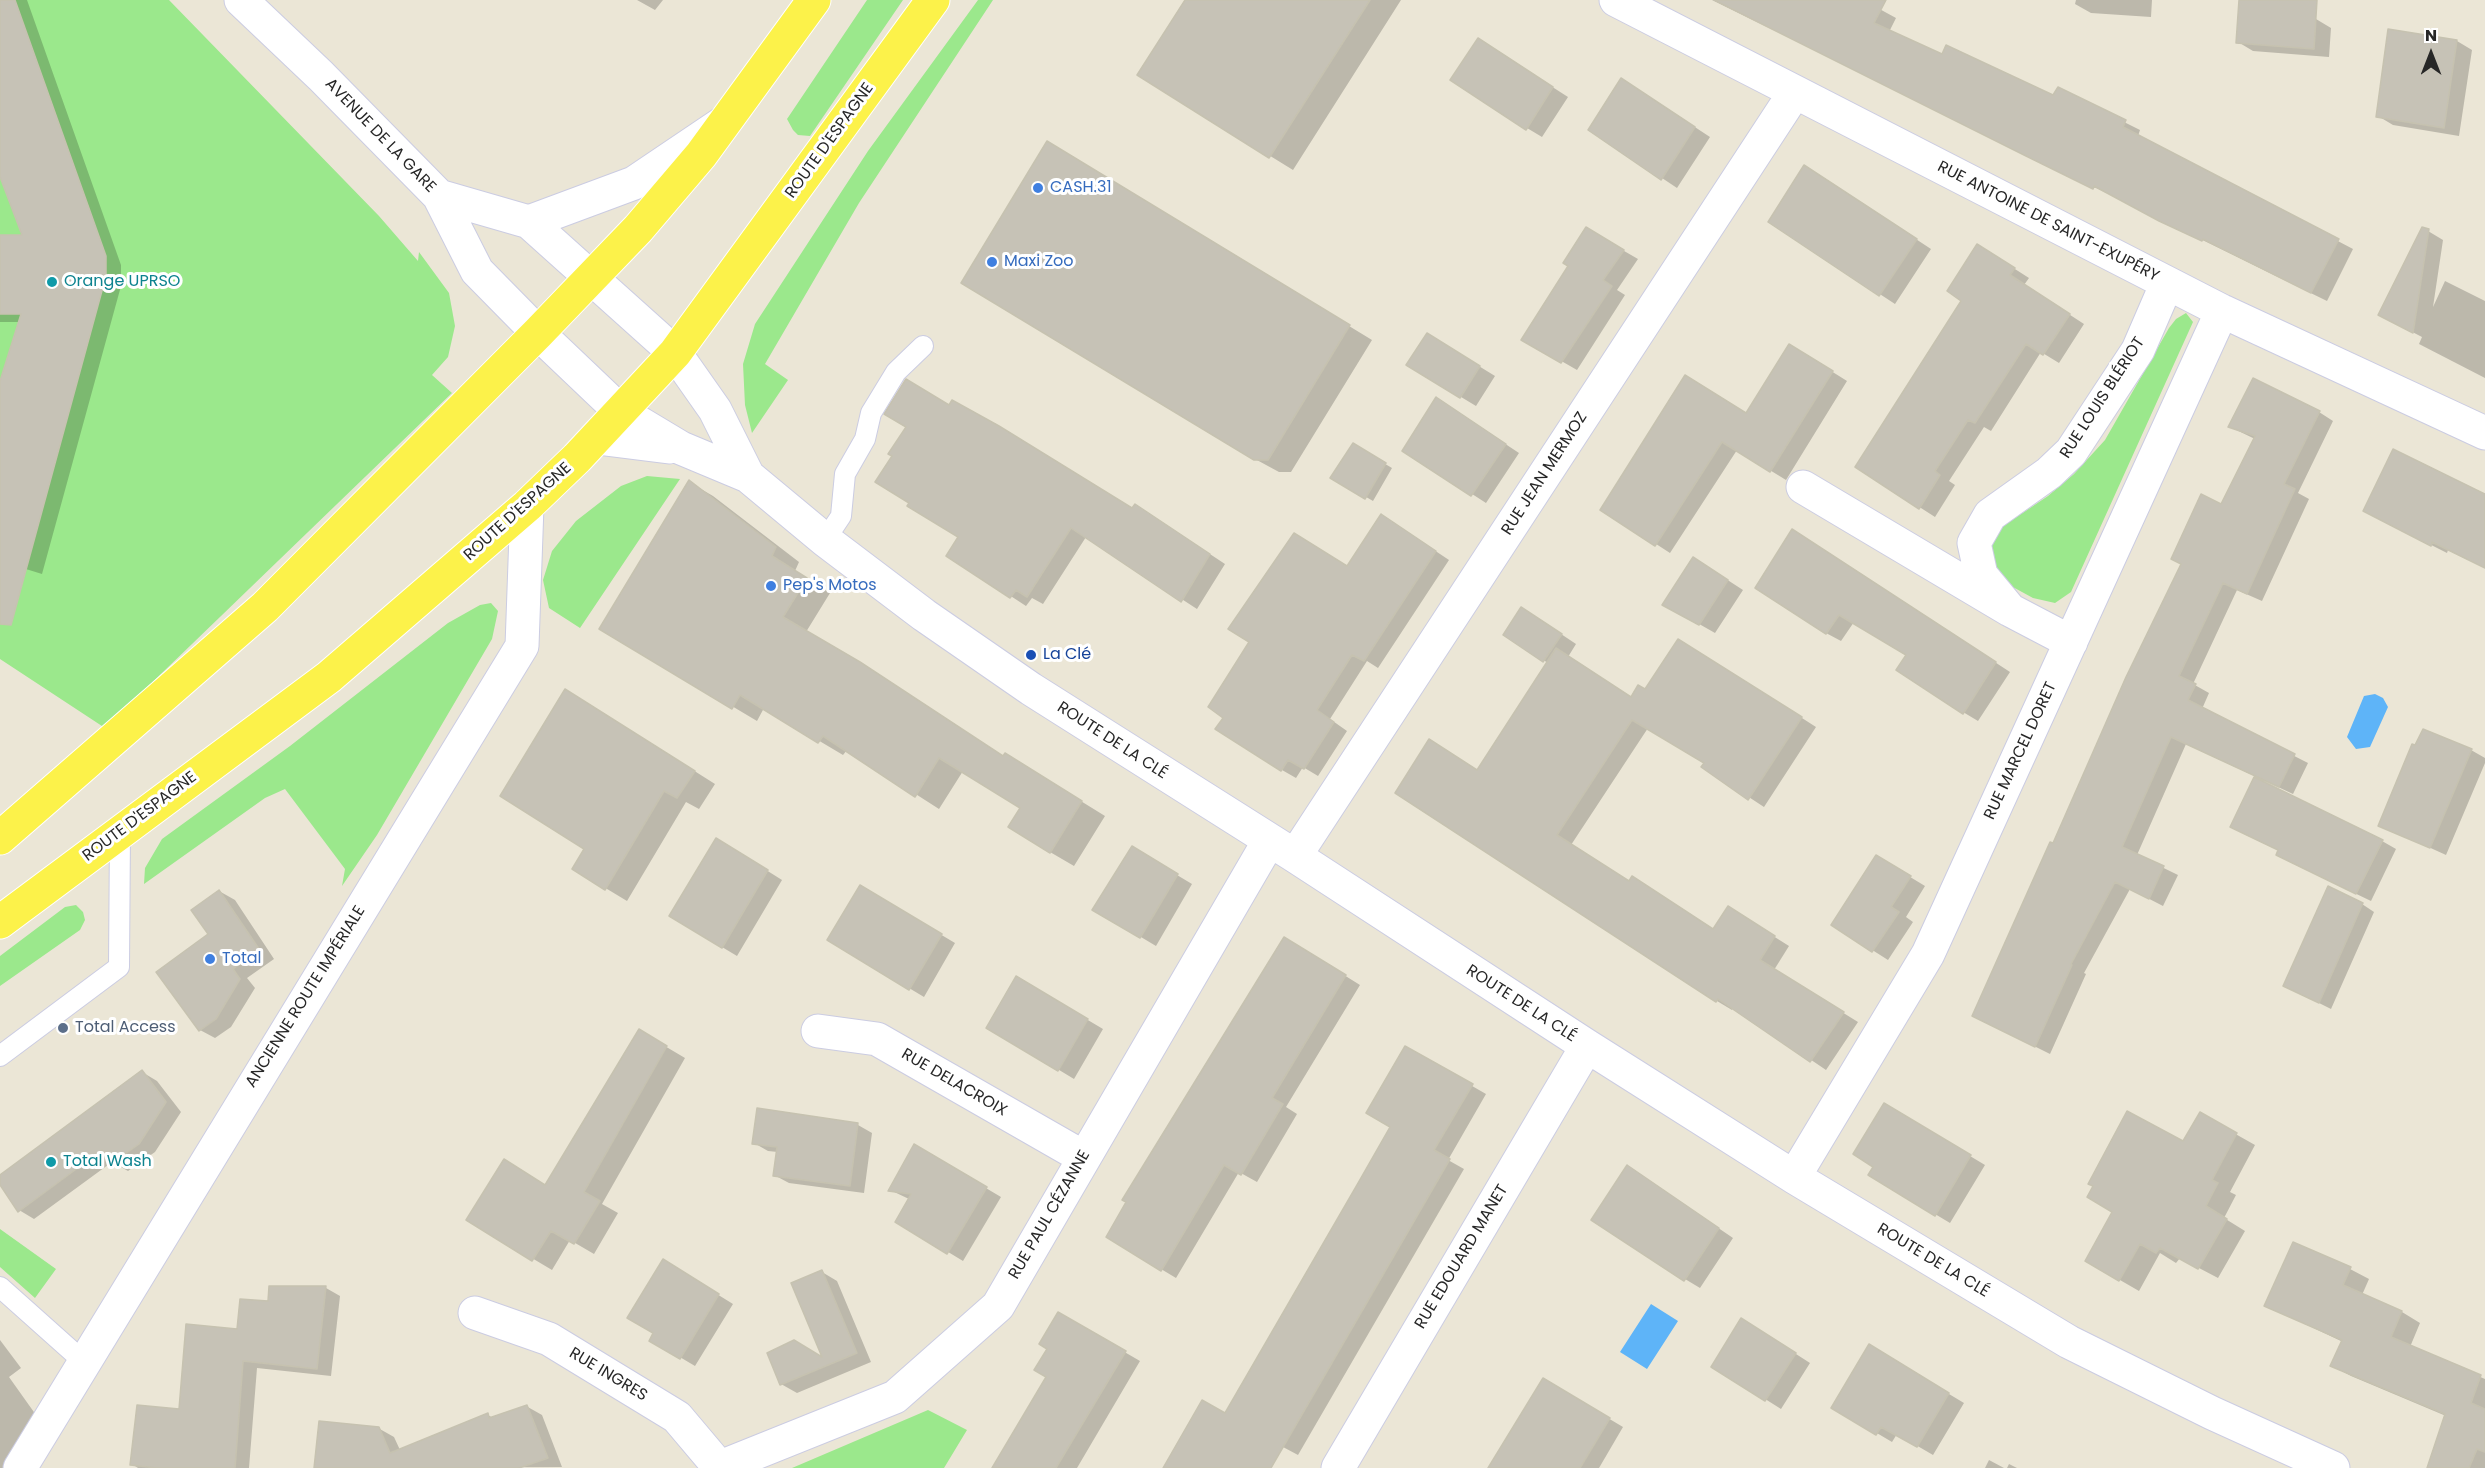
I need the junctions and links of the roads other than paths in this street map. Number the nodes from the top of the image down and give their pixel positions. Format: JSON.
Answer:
{"nodes":[{"id":1,"x":241,"y":0,"type":"edge"},
{"id":2,"x":814,"y":0,"type":"edge"},
{"id":3,"x":933,"y":0,"type":"edge"},
{"id":4,"x":1616,"y":0,"type":"edge"},
{"id":5,"x":1795,"y":93,"type":"junction"},
{"id":6,"x":727,"y":120,"type":"junction"},
{"id":7,"x":439,"y":196,"type":"junction"},
{"id":8,"x":529,"y":222,"type":"junction"},
{"id":9,"x":592,"y":277,"type":"junction"},
{"id":10,"x":2167,"y":283,"type":"junction"},
{"id":11,"x":2222,"y":311,"type":"junction"},
{"id":12,"x":538,"y":333,"type":"junction"},
{"id":13,"x":923,"y":346,"type":"dead end"},
{"id":14,"x":675,"y":352,"type":"junction"},
{"id":15,"x":621,"y":412,"type":"junction"},
{"id":16,"x":2485,"y":433,"type":"edge"},
{"id":17,"x":597,"y":438,"type":"junction"},
{"id":18,"x":681,"y":448,"type":"junction"},
{"id":19,"x":748,"y":476,"type":"junction"},
{"id":20,"x":1803,"y":487,"type":"dead end"},
{"id":21,"x":527,"y":506,"type":"junction"},
{"id":22,"x":825,"y":540,"type":"junction"},
{"id":23,"x":2010,"y":610,"type":"junction"},
{"id":24,"x":2071,"y":642,"type":"junction"},
{"id":25,"x":120,"y":832,"type":"junction"},
{"id":26,"x":0,"y":838,"type":"edge"},
{"id":27,"x":1282,"y":849,"type":"junction"},
{"id":28,"x":0,"y":922,"type":"edge"},
{"id":29,"x":818,"y":1031,"type":"dead end"},
{"id":30,"x":1587,"y":1046,"type":"junction"},
{"id":31,"x":0,"y":1056,"type":"edge"},
{"id":32,"x":1083,"y":1157,"type":"junction"},
{"id":33,"x":1794,"y":1178,"type":"junction"},
{"id":34,"x":0,"y":1287,"type":"edge"},
{"id":35,"x":475,"y":1314,"type":"dead end"},
{"id":36,"x":84,"y":1362,"type":"junction"},
{"id":37,"x":20,"y":1468,"type":"edge"},
{"id":38,"x":719,"y":1468,"type":"edge"},
{"id":39,"x":1338,"y":1468,"type":"edge"},
{"id":40,"x":2333,"y":1468,"type":"edge"}],
"edges":[{"from":1,"to":7,"type":"street","name":"AVENUE DE LA GARE"},
{"from":2,"to":6,"type":"main road"},
{"from":3,"to":14,"type":"main road","name":"ROUTE D'ESPAGNE"},
{"from":4,"to":5,"type":"street","name":"RUE ANTOINE DE SAINT-EXUPÉRY"},
{"from":5,"to":10,"type":"street","name":"RUE ANTOINE DE SAINT-EXUPÉRY"},
{"from":5,"to":27,"type":"street","name":"RUE JEAN MERMOZ"},
{"from":6,"to":8,"type":"street"},
{"from":6,"to":9,"type":"main road"},
{"from":7,"to":8,"type":"street","name":"AVENUE DE LA GARE"},
{"from":7,"to":12,"type":"street","name":"ROUTE DE LA CLÉ"},
{"from":8,"to":9,"type":"street","name":"AVENUE DE LA GARE"},
{"from":9,"to":12,"type":"main road"},
{"from":9,"to":14,"type":"street","name":"AVENUE DE LA GARE"},
{"from":10,"to":11,"type":"street","name":"RUE ANTOINE DE SAINT-EXUPÉRY"},
{"from":10,"to":23,"type":"street","name":"RUE LOUIS BLÉRIOT"},
{"from":11,"to":16,"type":"street","name":"RUE ANTOINE DE SAINT-EXUPÉRY"},
{"from":11,"to":24,"type":"street","name":"RUE MARCEL DORET"},
{"from":12,"to":15,"type":"street","name":"ROUTE DE LA CLÉ"},
{"from":12,"to":26,"type":"main road"},
{"from":13,"to":22,"type":"lane"},
{"from":14,"to":15,"type":"main road","name":"ROUTE D'ESPAGNE"},
{"from":14,"to":19,"type":"street","name":"ROUTE DE LA CLÉ"},
{"from":15,"to":17,"type":"main road","name":"ROUTE D'ESPAGNE"},
{"from":15,"to":18,"type":"street","name":"ROUTE DE LA CLÉ"},
{"from":17,"to":18,"type":"street","name":"ROUTE DE LA CLÉ"},
{"from":17,"to":21,"type":"main road","name":"ROUTE D'ESPAGNE"},
{"from":18,"to":19,"type":"street","name":"ROUTE DE LA CLÉ"},
{"from":19,"to":22,"type":"street","name":"ROUTE DE LA CLÉ"},
{"from":20,"to":23,"type":"street","name":"RUE LOUIS BLÉRIOT"},
{"from":21,"to":25,"type":"main road","name":"ROUTE D'ESPAGNE"},
{"from":21,"to":36,"type":"street","name":"ANCIENNE ROUTE IMPÉRIALE"},
{"from":22,"to":27,"type":"street","name":"ROUTE DE LA CLÉ"},
{"from":23,"to":24,"type":"street","name":"RUE LOUIS BLÉRIOT"},
{"from":24,"to":33,"type":"street","name":"RUE MARCEL DORET"},
{"from":25,"to":28,"type":"main road","name":"ROUTE D'ESPAGNE"},
{"from":25,"to":31,"type":"lane"},
{"from":27,"to":30,"type":"street","name":"ROUTE DE LA CLÉ"},
{"from":27,"to":32,"type":"street","name":"RUE PAUL CÉZANNE"},
{"from":29,"to":32,"type":"street","name":"RUE DELACROIX"},
{"from":30,"to":33,"type":"street","name":"ROUTE DE LA CLÉ"},
{"from":30,"to":39,"type":"street","name":"RUE EDOUARD MANET"},
{"from":32,"to":38,"type":"street","name":"RUE PAUL CÉZANNE"},
{"from":33,"to":40,"type":"street","name":"ROUTE DE LA CLÉ"},
{"from":34,"to":36,"type":"lane"},
{"from":35,"to":38,"type":"street","name":"RUE INGRES"},
{"from":36,"to":37,"type":"street","name":"ANCIENNE ROUTE IMPÉRIALE"}]}
